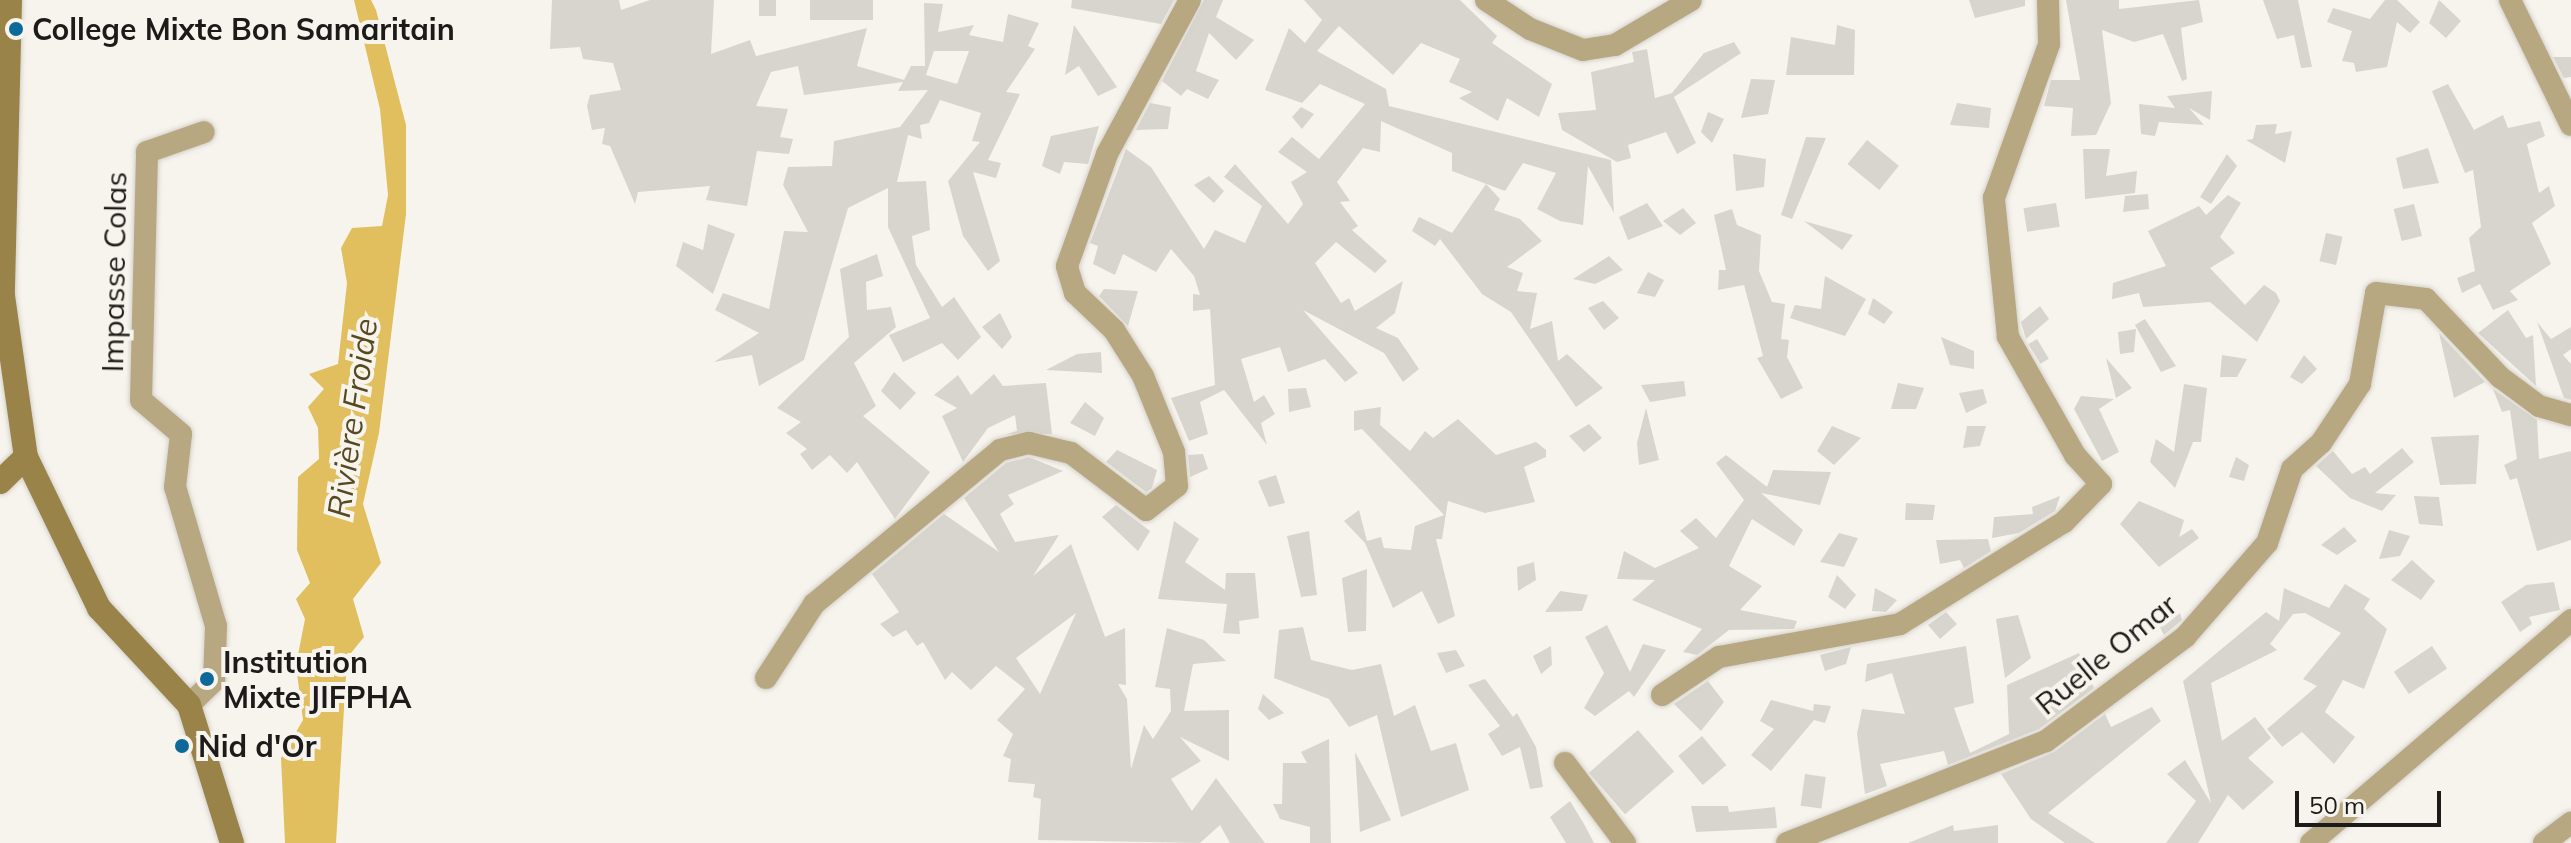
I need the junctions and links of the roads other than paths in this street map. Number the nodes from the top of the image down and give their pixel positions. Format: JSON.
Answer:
{"nodes":[{"id":1,"x":10,"y":0,"type":"edge"},
{"id":2,"x":1190,"y":0,"type":"edge"},
{"id":3,"x":1486,"y":0,"type":"edge"},
{"id":4,"x":1691,"y":0,"type":"edge"},
{"id":5,"x":2048,"y":0,"type":"edge"},
{"id":6,"x":2510,"y":0,"type":"edge"},
{"id":7,"x":2571,"y":125,"type":"edge"},
{"id":8,"x":204,"y":132,"type":"dead end"},
{"id":9,"x":5,"y":178,"type":"edge"},
{"id":10,"x":2571,"y":415,"type":"edge"},
{"id":11,"x":26,"y":457,"type":"junction"},
{"id":12,"x":0,"y":482,"type":"edge"},
{"id":13,"x":2571,"y":620,"type":"edge"},
{"id":14,"x":766,"y":678,"type":"dead end"},
{"id":15,"x":1662,"y":695,"type":"dead end"},
{"id":16,"x":189,"y":705,"type":"junction"},
{"id":17,"x":1565,"y":763,"type":"dead end"},
{"id":18,"x":2571,"y":823,"type":"edge"},
{"id":19,"x":232,"y":843,"type":"edge"},
{"id":20,"x":1625,"y":843,"type":"edge"},
{"id":21,"x":1787,"y":843,"type":"edge"},
{"id":22,"x":2311,"y":843,"type":"edge"},
{"id":23,"x":2544,"y":843,"type":"edge"}],
"edges":[{"from":1,"to":9,"type":"street"},
{"from":2,"to":14,"type":"street"},
{"from":3,"to":4,"type":"street"},
{"from":5,"to":15,"type":"street"},
{"from":6,"to":7,"type":"street"},
{"from":8,"to":16,"type":"street","name":"Impasse Colas"},
{"from":9,"to":11,"type":"street"},
{"from":10,"to":21,"type":"street","name":"Ruelle Omar"},
{"from":11,"to":12,"type":"street"},
{"from":11,"to":16,"type":"street"},
{"from":13,"to":22,"type":"street"},
{"from":16,"to":19,"type":"street"},
{"from":17,"to":20,"type":"street"},
{"from":18,"to":23,"type":"street"}]}
